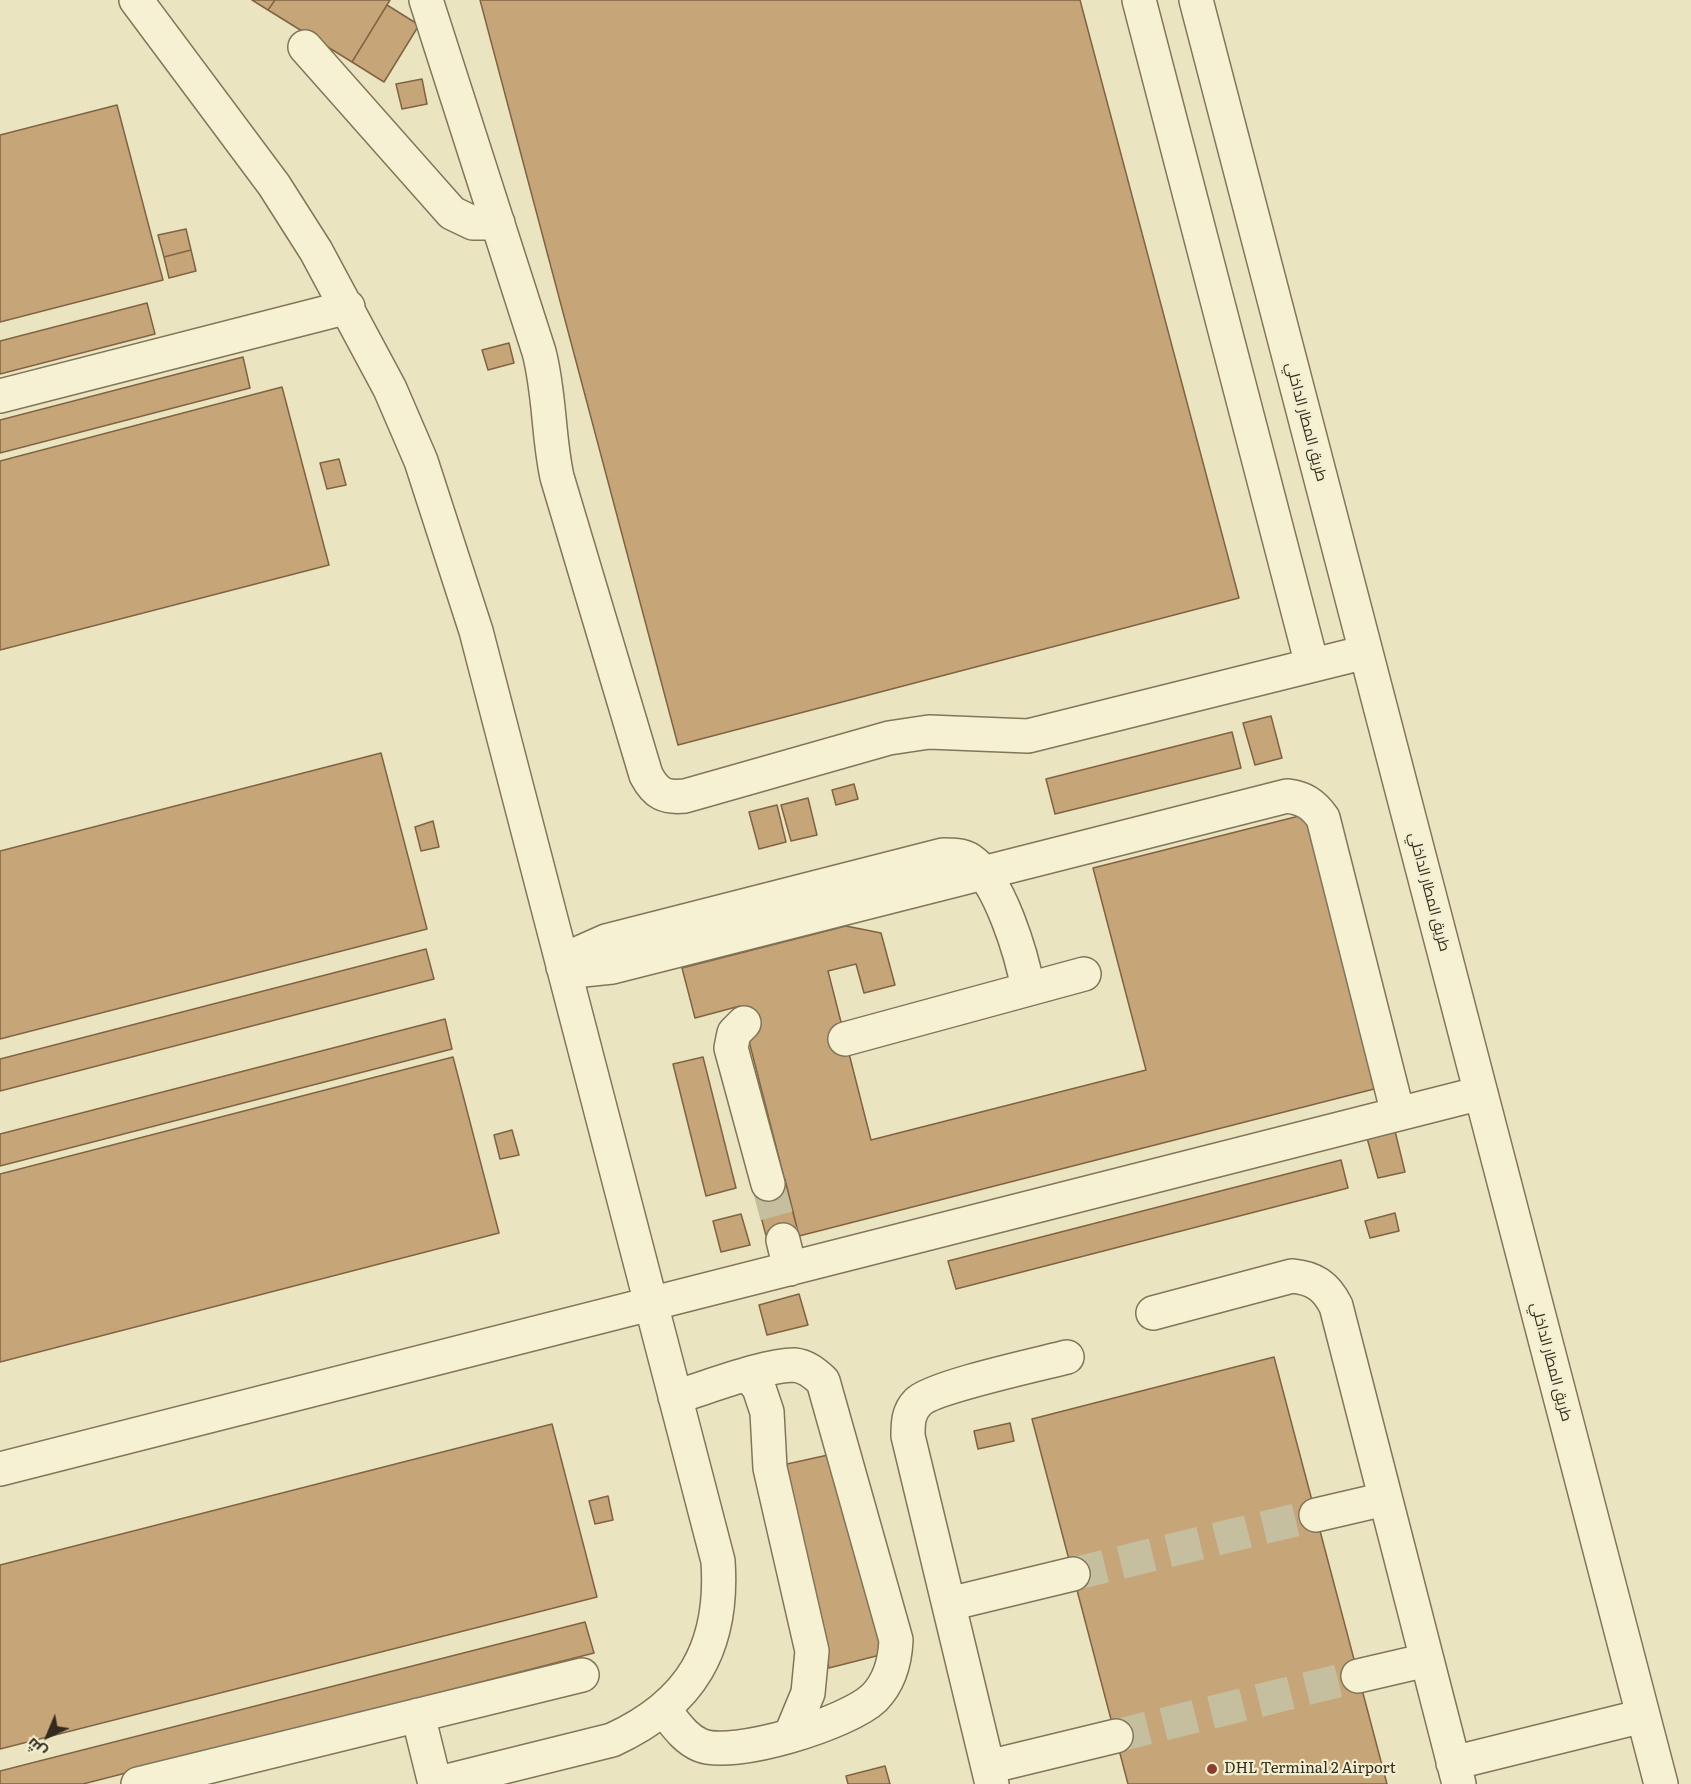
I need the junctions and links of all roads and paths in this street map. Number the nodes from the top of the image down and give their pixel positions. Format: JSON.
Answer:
{"nodes":[{"id":1,"x":136,"y":0,"type":"edge"},
{"id":2,"x":426,"y":0,"type":"edge"},
{"id":3,"x":1139,"y":0,"type":"edge"},
{"id":4,"x":1196,"y":0,"type":"edge"},
{"id":5,"x":305,"y":46,"type":"dead end"},
{"id":6,"x":498,"y":223,"type":"junction"},
{"id":7,"x":348,"y":307,"type":"junction"},
{"id":8,"x":0,"y":396,"type":"edge"},
{"id":9,"x":1366,"y":652,"type":"junction"},
{"id":10,"x":1312,"y":665,"type":"junction"},
{"id":11,"x":981,"y":871,"type":"junction"},
{"id":12,"x":563,"y":967,"type":"junction"},
{"id":13,"x":1084,"y":974,"type":"dead end"},
{"id":14,"x":1028,"y":990,"type":"junction"},
{"id":15,"x":744,"y":1023,"type":"dead end"},
{"id":16,"x":845,"y":1039,"type":"dead end"},
{"id":17,"x":1481,"y":1093,"type":"junction"},
{"id":18,"x":1398,"y":1114,"type":"junction"},
{"id":19,"x":768,"y":1184,"type":"tunnel mouth"},
{"id":20,"x":651,"y":1304,"type":"junction"},
{"id":21,"x":1153,"y":1313,"type":"dead end"},
{"id":22,"x":1067,"y":1357,"type":"dead end"},
{"id":23,"x":749,"y":1376,"type":"junction"},
{"id":24,"x":675,"y":1397,"type":"junction"},
{"id":25,"x":0,"y":1469,"type":"edge"},
{"id":26,"x":1385,"y":1498,"type":"junction"},
{"id":27,"x":1316,"y":1515,"type":"tunnel mouth"},
{"id":28,"x":1073,"y":1574,"type":"tunnel mouth"},
{"id":29,"x":949,"y":1604,"type":"junction"},
{"id":30,"x":1427,"y":1660,"type":"junction"},
{"id":31,"x":582,"y":1675,"type":"dead end"},
{"id":32,"x":1358,"y":1676,"type":"tunnel mouth"},
{"id":33,"x":664,"y":1710,"type":"junction"},
{"id":34,"x":418,"y":1715,"type":"junction"},
{"id":35,"x":1643,"y":1716,"type":"junction"},
{"id":36,"x":790,"y":1734,"type":"junction"},
{"id":37,"x":1116,"y":1736,"type":"tunnel mouth"},
{"id":38,"x":1456,"y":1774,"type":"edge"},
{"id":39,"x":990,"y":1775,"type":"edge"},
{"id":40,"x":138,"y":1784,"type":"edge"},
{"id":41,"x":435,"y":1784,"type":"edge"},
{"id":42,"x":1661,"y":1784,"type":"edge"}],
"edges":[{"from":1,"to":7,"type":"street"},
{"from":2,"to":6,"type":"street"},
{"from":3,"to":10,"type":"street"},
{"from":4,"to":9,"type":"street","name":"طريق المطار الداخلي"},
{"from":5,"to":6,"type":"street"},
{"from":6,"to":10,"type":"street"},
{"from":7,"to":8,"type":"street"},
{"from":7,"to":12,"type":"street"},
{"from":9,"to":10,"type":"street"},
{"from":9,"to":17,"type":"street","name":"طريق المطار الداخلي"},
{"from":11,"to":12,"type":"street"},
{"from":11,"to":14,"type":"street"},
{"from":11,"to":18,"type":"street"},
{"from":12,"to":20,"type":"street"},
{"from":13,"to":14,"type":"street"},
{"from":14,"to":16,"type":"street"},
{"from":15,"to":19,"type":"street"},
{"from":17,"to":18,"type":"street"},
{"from":17,"to":35,"type":"street","name":"طريق المطار الداخلي"},
{"from":18,"to":20,"type":"street"},
{"from":20,"to":24,"type":"street"},
{"from":20,"to":25,"type":"street"},
{"from":21,"to":26,"type":"street"},
{"from":22,"to":29,"type":"street"},
{"from":23,"to":24,"type":"street"},
{"from":23,"to":36,"type":"street"},
{"from":23,"to":36,"type":"street"},
{"from":24,"to":33,"type":"street"},
{"from":26,"to":27,"type":"street"},
{"from":26,"to":30,"type":"street"},
{"from":28,"to":29,"type":"street"},
{"from":29,"to":39,"type":"street"},
{"from":30,"to":32,"type":"street"},
{"from":30,"to":38,"type":"street"},
{"from":31,"to":34,"type":"street"},
{"from":33,"to":36,"type":"street"},
{"from":33,"to":41,"type":"street"},
{"from":34,"to":40,"type":"street"},
{"from":34,"to":41,"type":"street"},
{"from":35,"to":38,"type":"street"},
{"from":35,"to":42,"type":"street","name":"طريق المطار الداخلي"},
{"from":37,"to":39,"type":"street"}]}
